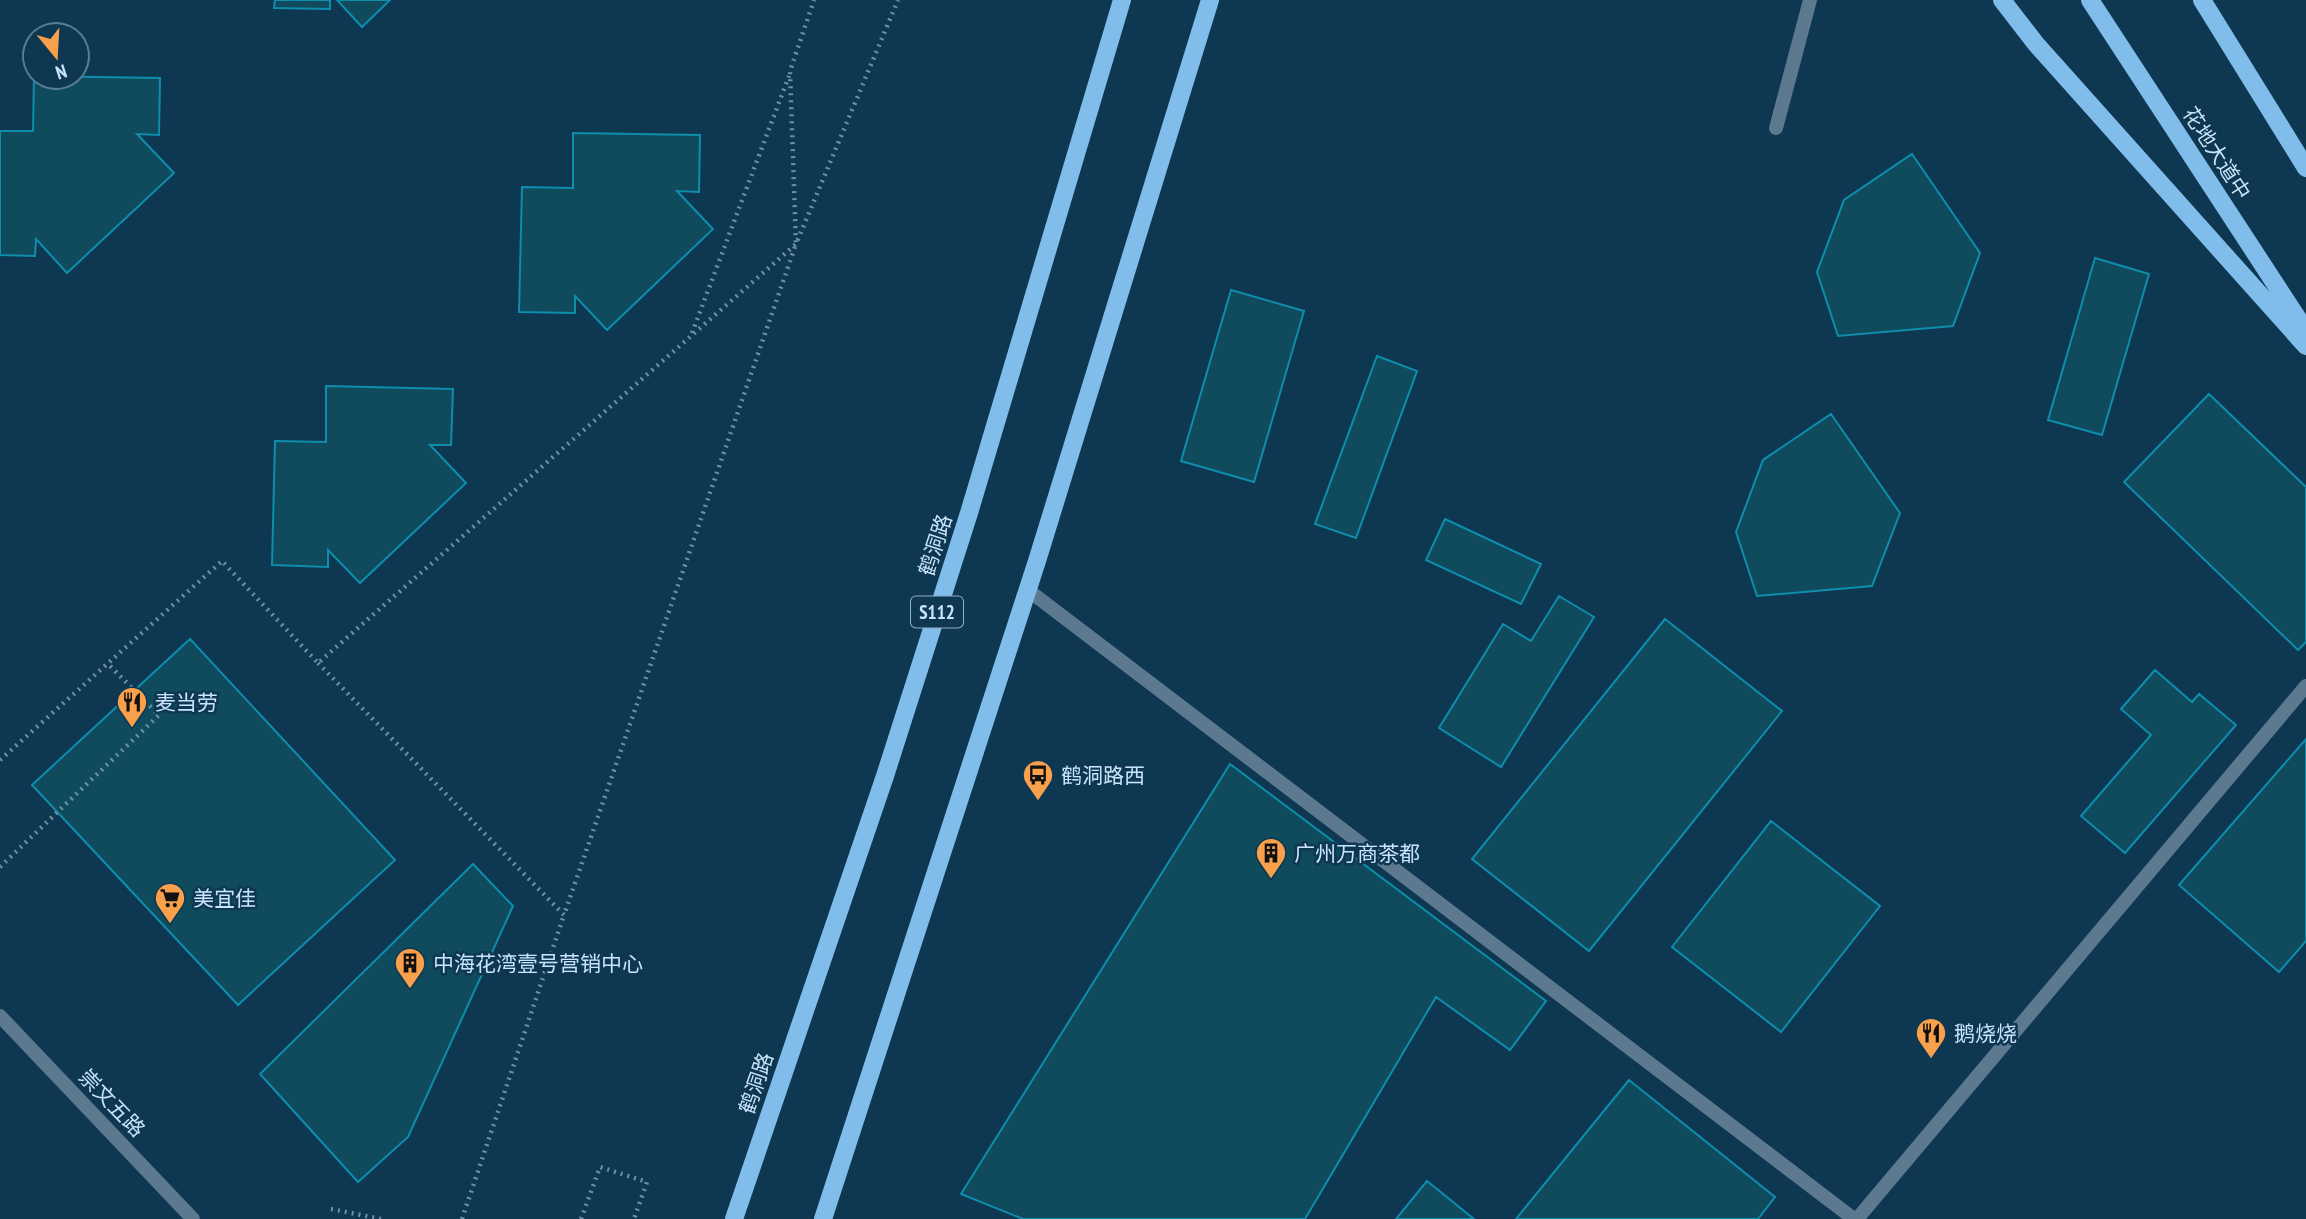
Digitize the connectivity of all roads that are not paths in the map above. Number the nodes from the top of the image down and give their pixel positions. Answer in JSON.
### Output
{"nodes":[{"id":1,"x":1122,"y":0,"type":"edge"},
{"id":2,"x":1210,"y":0,"type":"edge"},
{"id":3,"x":1810,"y":0,"type":"edge"},
{"id":4,"x":2002,"y":0,"type":"edge"},
{"id":5,"x":2090,"y":0,"type":"edge"},
{"id":6,"x":2203,"y":0,"type":"edge"},
{"id":7,"x":1776,"y":128,"type":"dead end"},
{"id":8,"x":2306,"y":168,"type":"edge"},
{"id":9,"x":2306,"y":331,"type":"edge"},
{"id":10,"x":2306,"y":346,"type":"edge"},
{"id":11,"x":1028,"y":590,"type":"junction"},
{"id":12,"x":2306,"y":685,"type":"edge"},
{"id":13,"x":0,"y":1016,"type":"edge"},
{"id":14,"x":186,"y":1217,"type":"edge"},
{"id":15,"x":734,"y":1219,"type":"edge"},
{"id":16,"x":823,"y":1219,"type":"edge"},
{"id":17,"x":1855,"y":1219,"type":"edge"}],
"edges":[{"from":1,"to":15,"type":"main road","name":"鹤洞路","number":"S112"},
{"from":2,"to":11,"type":"main road"},
{"from":3,"to":7,"type":"street"},
{"from":4,"to":10,"type":"main road"},
{"from":5,"to":9,"type":"main road","name":"花地大道中"},
{"from":6,"to":8,"type":"main road"},
{"from":11,"to":16,"type":"main road"},
{"from":11,"to":17,"type":"street"},
{"from":12,"to":17,"type":"street"},
{"from":13,"to":14,"type":"street","name":"崇文五路"}]}
